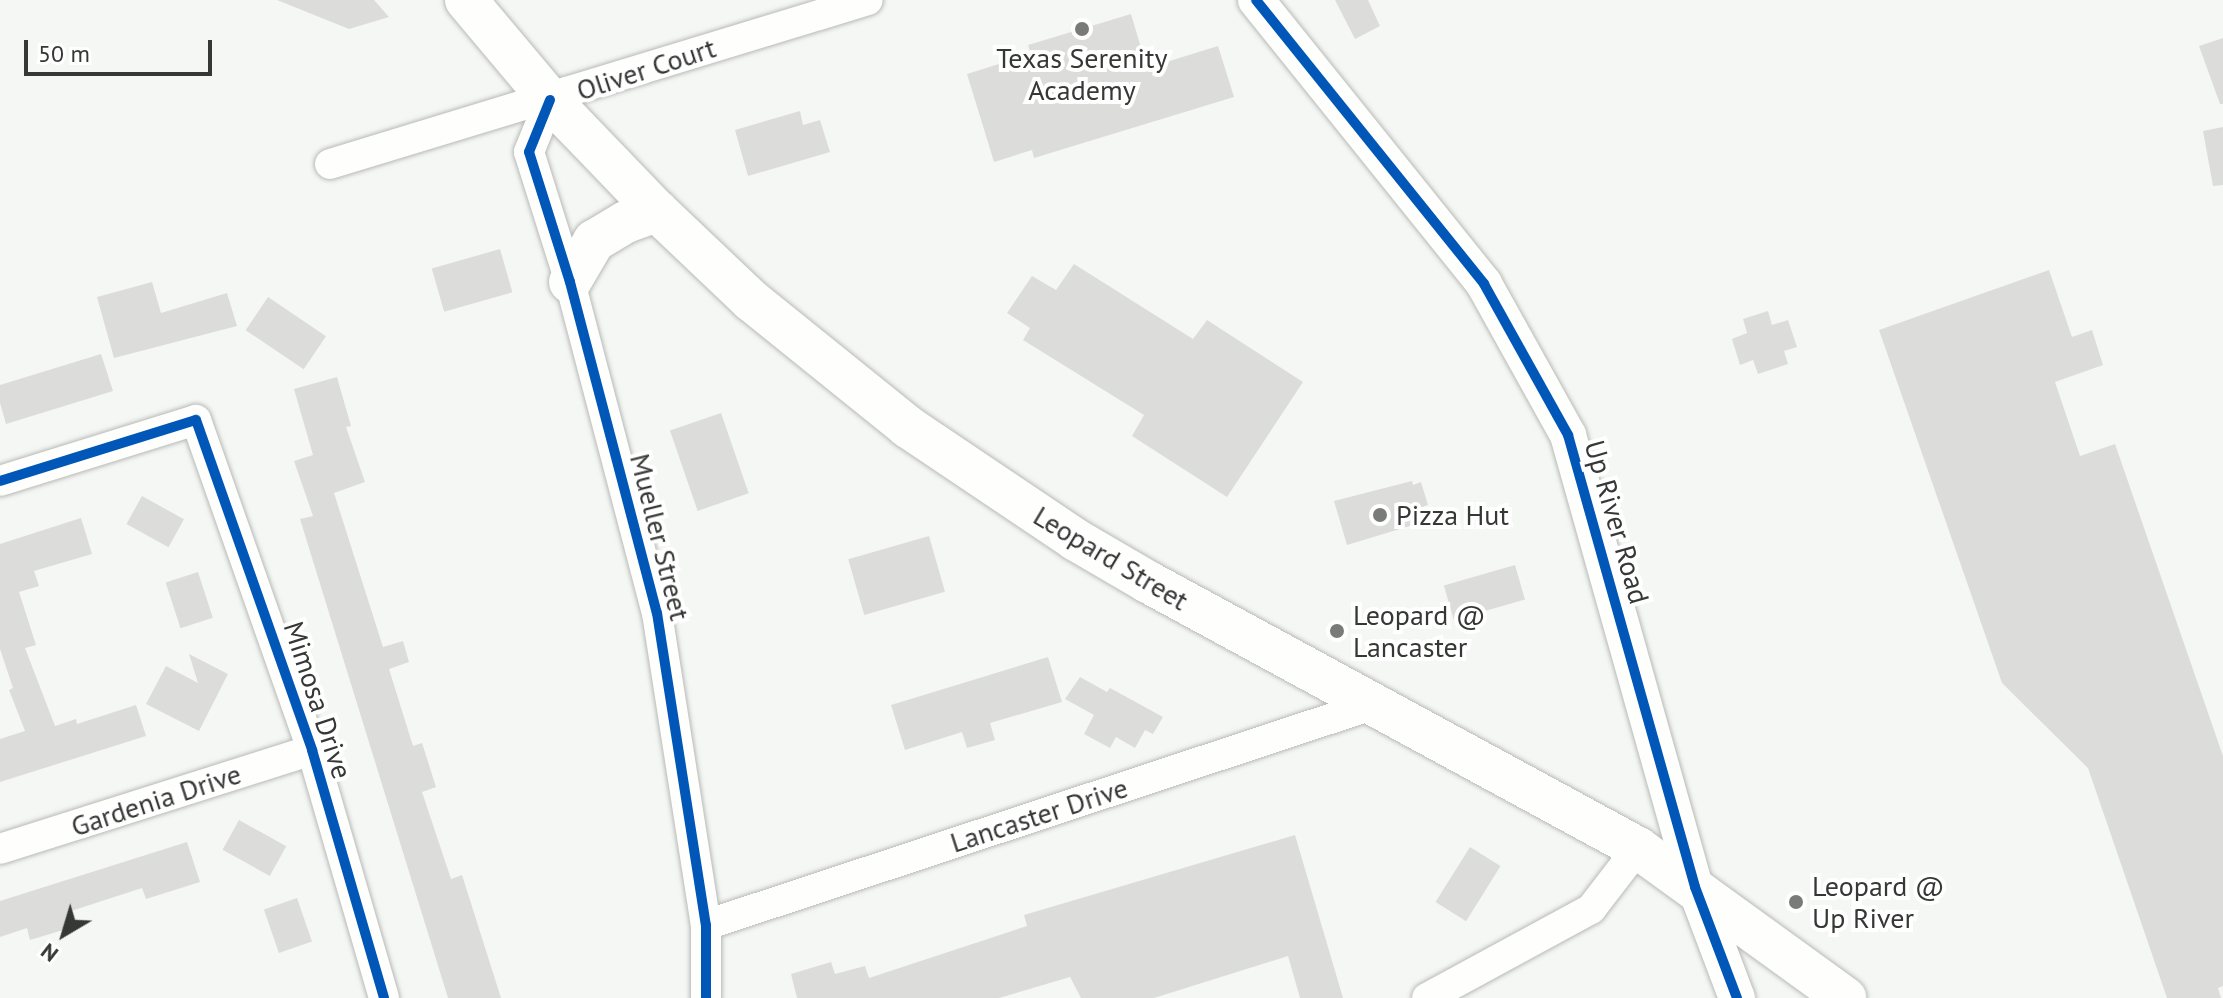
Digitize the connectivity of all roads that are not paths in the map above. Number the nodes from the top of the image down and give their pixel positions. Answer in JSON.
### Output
{"nodes":[{"id":1,"x":466,"y":0,"type":"edge"},
{"id":2,"x":868,"y":0,"type":"edge"},
{"id":3,"x":1256,"y":0,"type":"edge"},
{"id":4,"x":550,"y":100,"type":"junction"},
{"id":5,"x":330,"y":164,"type":"dead end"},
{"id":6,"x":657,"y":211,"type":"junction"},
{"id":7,"x":570,"y":282,"type":"junction"},
{"id":8,"x":0,"y":481,"type":"edge"},
{"id":9,"x":1372,"y":705,"type":"junction"},
{"id":10,"x":312,"y":750,"type":"junction"},
{"id":11,"x":1638,"y":848,"type":"junction"},
{"id":12,"x":0,"y":849,"type":"edge"},
{"id":13,"x":1695,"y":887,"type":"junction"},
{"id":14,"x":706,"y":925,"type":"junction"},
{"id":15,"x":384,"y":998,"type":"edge"},
{"id":16,"x":706,"y":998,"type":"edge"},
{"id":17,"x":1427,"y":998,"type":"edge"},
{"id":18,"x":1737,"y":998,"type":"edge"},
{"id":19,"x":1845,"y":998,"type":"edge"}],
"edges":[{"from":1,"to":4,"type":"main road","name":"Leopard Street"},
{"from":2,"to":4,"type":"street","name":"Oliver Court"},
{"from":3,"to":13,"type":"street","name":"Up River Road"},
{"from":4,"to":5,"type":"street","name":"Oliver Court"},
{"from":4,"to":6,"type":"main road","name":"Leopard Street"},
{"from":4,"to":7,"type":"street","name":"Mueller Street"},
{"from":6,"to":7,"type":"main road"},
{"from":6,"to":9,"type":"main road","name":"Leopard Street"},
{"from":7,"to":14,"type":"street","name":"Mueller Street"},
{"from":8,"to":10,"type":"street","name":"Mimosa Drive"},
{"from":9,"to":11,"type":"main road","name":"Leopard Street"},
{"from":9,"to":14,"type":"street","name":"Lancaster Drive"},
{"from":10,"to":12,"type":"street","name":"Gardenia Drive"},
{"from":10,"to":15,"type":"street","name":"Mimosa Drive"},
{"from":11,"to":13,"type":"main road","name":"Leopard Street"},
{"from":11,"to":17,"type":"street"},
{"from":13,"to":18,"type":"street","name":"Up River Road"},
{"from":13,"to":19,"type":"main road","name":"Leopard Street"},
{"from":14,"to":16,"type":"street","name":"Mueller Street"}]}
